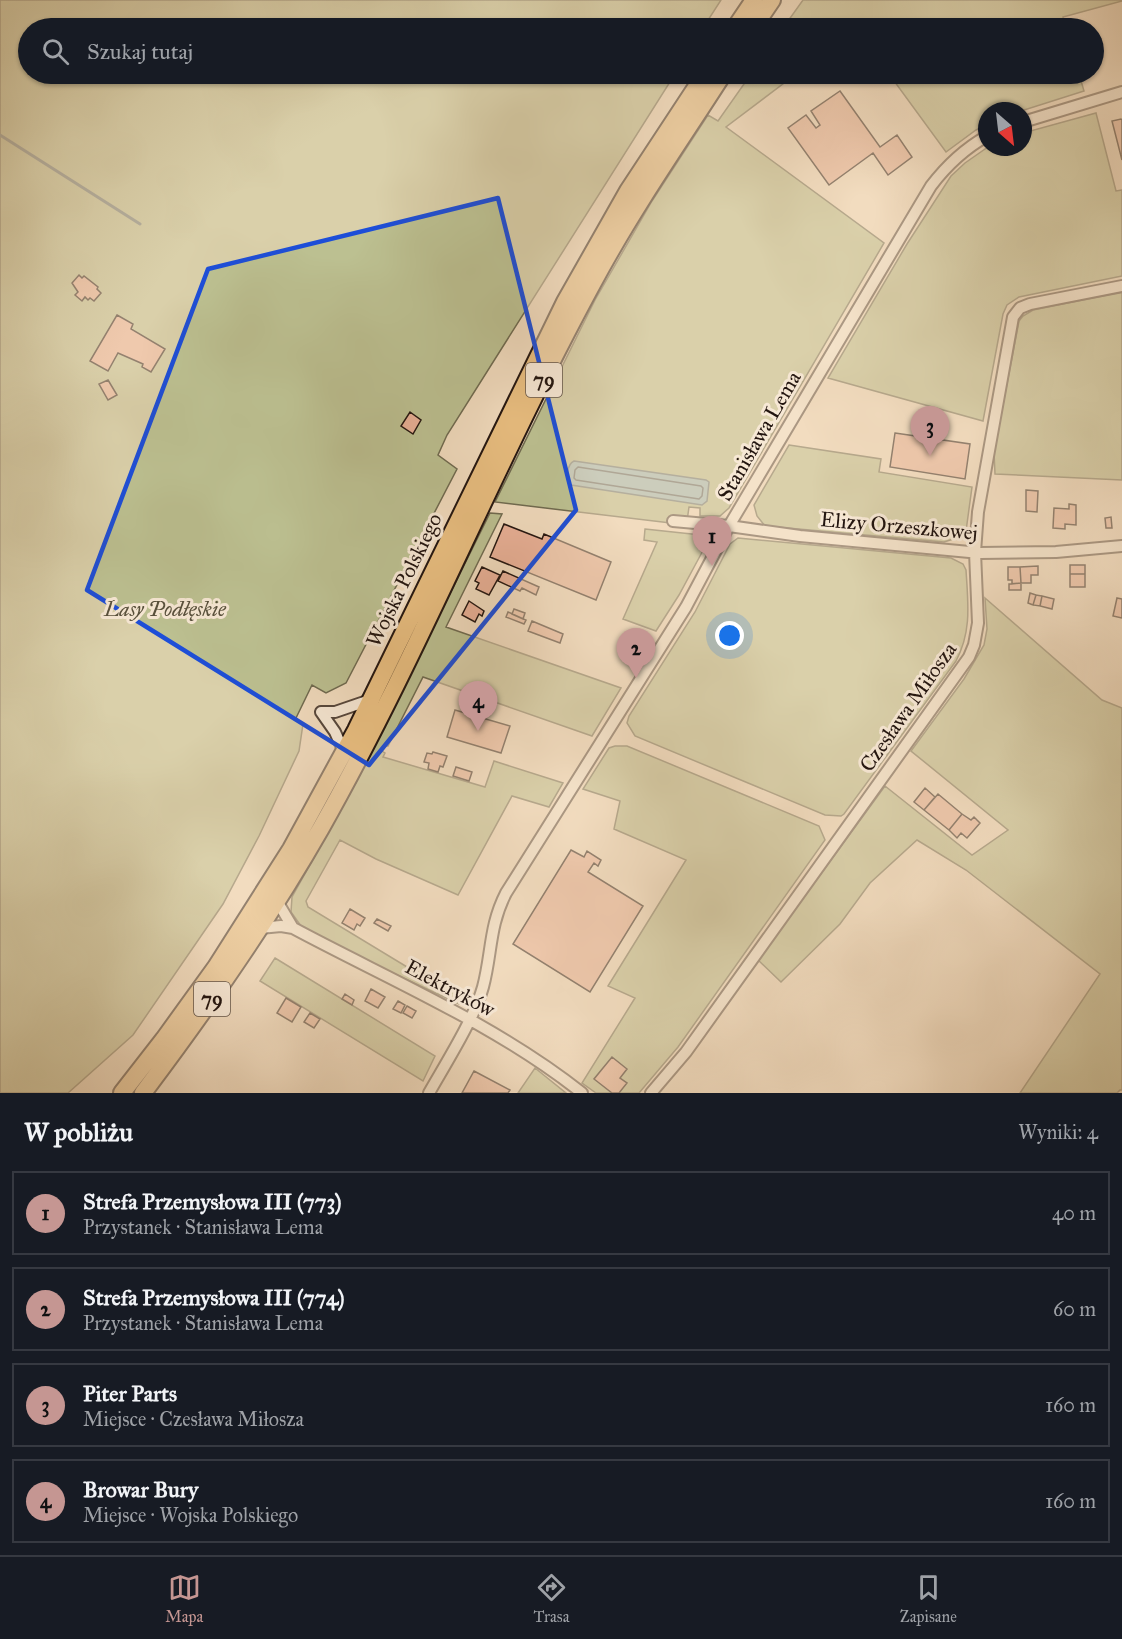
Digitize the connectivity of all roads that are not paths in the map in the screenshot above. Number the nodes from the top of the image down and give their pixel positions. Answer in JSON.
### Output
{"nodes":[{"id":1,"x":754,"y":0,"type":"edge"},
{"id":2,"x":772,"y":0,"type":"edge"},
{"id":3,"x":742,"y":18,"type":"edge"},
{"id":4,"x":760,"y":18,"type":"edge"},
{"id":5,"x":698,"y":84,"type":"edge"},
{"id":6,"x":717,"y":84,"type":"edge"},
{"id":7,"x":1122,"y":92,"type":"edge"},
{"id":8,"x":1032,"y":119,"type":"edge"},
{"id":9,"x":978,"y":142,"type":"edge"},
{"id":10,"x":1122,"y":286,"type":"edge"},
{"id":11,"x":673,"y":521,"type":"dead end"},
{"id":12,"x":729,"y":526,"type":"junction"},
{"id":13,"x":1122,"y":546,"type":"edge"},
{"id":14,"x":975,"y":552,"type":"junction"},
{"id":15,"x":370,"y":700,"type":"junction"},
{"id":16,"x":344,"y":752,"type":"junction"},
{"id":17,"x":277,"y":901,"type":"junction"},
{"id":18,"x":260,"y":928,"type":"junction"},
{"id":19,"x":293,"y":928,"type":"junction"},
{"id":20,"x":469,"y":1020,"type":"junction"},
{"id":21,"x":122,"y":1093,"type":"edge"},
{"id":22,"x":143,"y":1093,"type":"edge"},
{"id":23,"x":429,"y":1093,"type":"edge"},
{"id":24,"x":582,"y":1093,"type":"edge"},
{"id":25,"x":651,"y":1093,"type":"edge"}],
"edges":[{"from":1,"to":3,"type":"main road"},
{"from":2,"to":4,"type":"main road"},
{"from":5,"to":15,"type":"main road","name":"Wojska Polskiego","number":"79"},
{"from":6,"to":17,"type":"main road","name":"Wojska Polskiego","number":"79"},
{"from":7,"to":8,"type":"street"},
{"from":9,"to":12,"type":"street","name":"Stanisława Lema"},
{"from":10,"to":14,"type":"street","name":"Czesława Miłosza"},
{"from":11,"to":12,"type":"street","name":"Elizy Orzeszkowej"},
{"from":12,"to":14,"type":"street","name":"Elizy Orzeszkowej"},
{"from":12,"to":20,"type":"street","name":"Stanisława Lema"},
{"from":13,"to":14,"type":"street","name":"Elizy Orzeszkowej"},
{"from":14,"to":25,"type":"street","name":"Czesława Miłosza"},
{"from":15,"to":16,"type":"main road","name":"Wojska Polskiego","number":"79"},
{"from":15,"to":16,"type":"street"},
{"from":16,"to":21,"type":"main road","name":"Wojska Polskiego","number":"79"},
{"from":17,"to":18,"type":"main road","name":"Wojska Polskiego","number":"79"},
{"from":17,"to":19,"type":"street"},
{"from":18,"to":19,"type":"street","name":"Elektryków"},
{"from":18,"to":22,"type":"main road","name":"Wojska Polskiego","number":"79"},
{"from":19,"to":20,"type":"street","name":"Elektryków"},
{"from":20,"to":23,"type":"street","name":"Stanisława Lema"},
{"from":20,"to":24,"type":"street","name":"Elektryków"}]}
